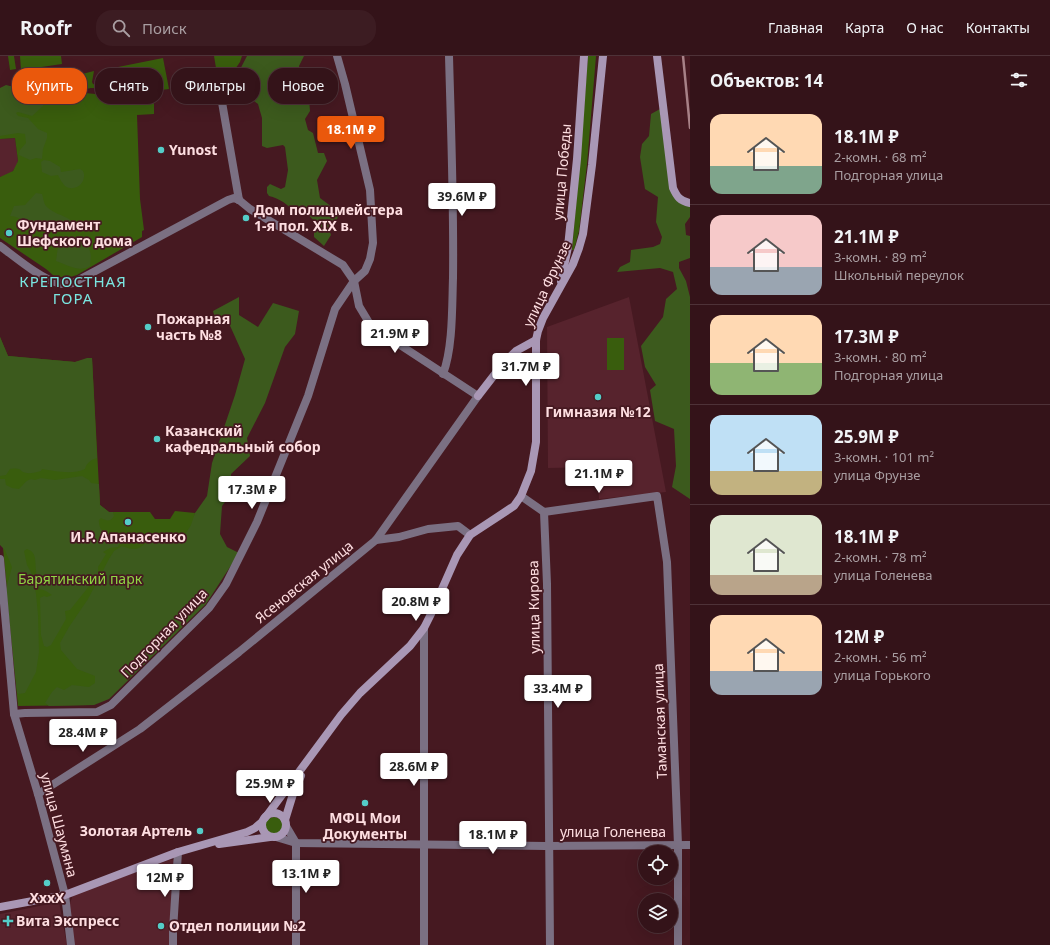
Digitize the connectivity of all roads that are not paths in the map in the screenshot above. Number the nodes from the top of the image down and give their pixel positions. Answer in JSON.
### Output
{"nodes":[{"id":1,"x":337,"y":56,"type":"edge"},
{"id":2,"x":449,"y":56,"type":"edge"},
{"id":3,"x":584,"y":56,"type":"edge"},
{"id":4,"x":603,"y":56,"type":"edge"},
{"id":5,"x":657,"y":56,"type":"edge"},
{"id":6,"x":222,"y":104,"type":"edge"},
{"id":7,"x":239,"y":200,"type":"junction"},
{"id":8,"x":690,"y":202,"type":"edge"},
{"id":9,"x":0,"y":246,"type":"edge"},
{"id":10,"x":354,"y":281,"type":"junction"},
{"id":11,"x":559,"y":289,"type":"junction"},
{"id":12,"x":536,"y":340,"type":"junction"},
{"id":13,"x":443,"y":374,"type":"junction"},
{"id":14,"x":478,"y":396,"type":"junction"},
{"id":15,"x":521,"y":496,"type":"junction"},
{"id":16,"x":544,"y":512,"type":"junction"},
{"id":17,"x":470,"y":535,"type":"junction"},
{"id":18,"x":376,"y":540,"type":"junction"},
{"id":19,"x":0,"y":559,"type":"edge"},
{"id":20,"x":424,"y":628,"type":"junction"},
{"id":21,"x":14,"y":714,"type":"junction"},
{"id":22,"x":313,"y":754,"type":"junction"},
{"id":23,"x":38,"y":794,"type":"junction"},
{"id":24,"x":263,"y":820,"type":"junction"},
{"id":25,"x":285,"y":823,"type":"junction"},
{"id":26,"x":273,"y":837,"type":"junction"},
{"id":27,"x":296,"y":844,"type":"junction"},
{"id":28,"x":425,"y":844,"type":"junction"},
{"id":29,"x":638,"y":845,"type":"edge"},
{"id":30,"x":678,"y":845,"type":"joint"},
{"id":31,"x":690,"y":845,"type":"edge"},
{"id":32,"x":549,"y":846,"type":"junction"},
{"id":33,"x":189,"y":849,"type":"junction"},
{"id":34,"x":178,"y":852,"type":"junction"},
{"id":35,"x":678,"y":885,"type":"edge"},
{"id":36,"x":65,"y":895,"type":"junction"},
{"id":37,"x":0,"y":907,"type":"edge"},
{"id":38,"x":71,"y":945,"type":"edge"},
{"id":39,"x":173,"y":945,"type":"edge"},
{"id":40,"x":296,"y":945,"type":"edge"},
{"id":41,"x":424,"y":945,"type":"edge"},
{"id":42,"x":550,"y":945,"type":"edge"},
{"id":43,"x":678,"y":945,"type":"edge"}],
"edges":[{"from":1,"to":10,"type":"street","name":"Подгорная улица"},
{"from":2,"to":13,"type":"street"},
{"from":3,"to":11,"type":"main road","name":"улица Победы"},
{"from":4,"to":11,"type":"main road","name":"улица Фрунзе"},
{"from":5,"to":8,"type":"main road"},
{"from":6,"to":7,"type":"street"},
{"from":7,"to":9,"type":"street"},
{"from":7,"to":10,"type":"street"},
{"from":10,"to":13,"type":"street"},
{"from":10,"to":21,"type":"street","name":"Подгорная улица"},
{"from":11,"to":12,"type":"main road","name":"улица Фрунзе"},
{"from":12,"to":14,"type":"main road","name":"Ясеновская улица"},
{"from":12,"to":15,"type":"main road","name":"улица Фрунзе"},
{"from":13,"to":14,"type":"street"},
{"from":14,"to":18,"type":"street","name":"Ясеновская улица"},
{"from":15,"to":16,"type":"street"},
{"from":15,"to":17,"type":"main road","name":"улица Фрунзе"},
{"from":16,"to":30,"type":"street","name":"Таманская улица"},
{"from":16,"to":32,"type":"street","name":"улица Кирова"},
{"from":17,"to":18,"type":"street"},
{"from":17,"to":20,"type":"main road","name":"улица Фрунзе"},
{"from":18,"to":23,"type":"street","name":"Ясеновская улица"},
{"from":19,"to":21,"type":"street","name":"улица Шаумяна"},
{"from":20,"to":22,"type":"main road","name":"улица Фрунзе"},
{"from":20,"to":28,"type":"street"},
{"from":21,"to":23,"type":"street","name":"улица Шаумяна"},
{"from":22,"to":24,"type":"main road","name":"улица Фрунзе"},
{"from":22,"to":25,"type":"main road","name":"улица Фрунзе"},
{"from":23,"to":36,"type":"street","name":"улица Шаумяна"},
{"from":24,"to":25,"type":"main road"},
{"from":24,"to":26,"type":"main road"},
{"from":24,"to":33,"type":"main road","name":"улица Голенева"},
{"from":25,"to":26,"type":"main road"},
{"from":25,"to":27,"type":"street"},
{"from":26,"to":27,"type":"street","name":"улица Голенева"},
{"from":26,"to":33,"type":"main road","name":"улица Голенева"},
{"from":27,"to":28,"type":"street","name":"улица Голенева"},
{"from":27,"to":40,"type":"street"},
{"from":28,"to":32,"type":"street","name":"улица Голенева"},
{"from":28,"to":41,"type":"street"},
{"from":29,"to":32,"type":"street","name":"улица Голенева"},
{"from":30,"to":31,"type":"street","name":"улица Голенева"},
{"from":32,"to":42,"type":"street","name":"улица Кирова"},
{"from":33,"to":34,"type":"main road","name":"улица Голенева"},
{"from":34,"to":36,"type":"main road","name":"улица Голенева"},
{"from":34,"to":39,"type":"street"},
{"from":35,"to":43,"type":"street","name":"Таманская улица"},
{"from":36,"to":37,"type":"main road","name":"улица Голенева"},
{"from":36,"to":38,"type":"street","name":"улица Шаумяна"}]}
